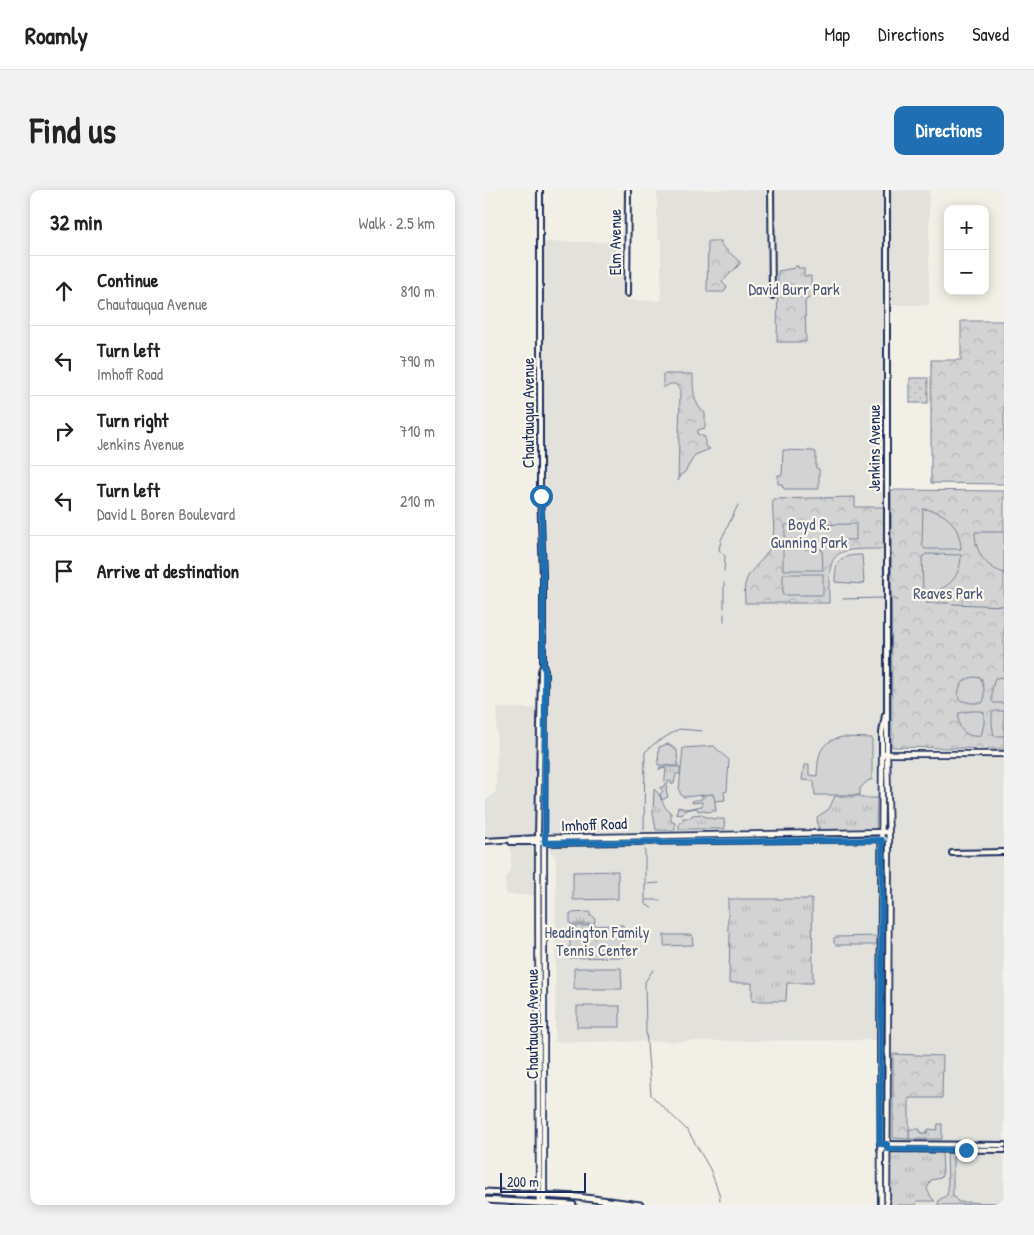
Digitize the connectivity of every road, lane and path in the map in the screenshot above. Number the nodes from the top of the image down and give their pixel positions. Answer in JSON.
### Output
{"nodes":[{"id":1,"x":541,"y":190,"type":"edge"},
{"id":2,"x":628,"y":190,"type":"edge"},
{"id":3,"x":771,"y":190,"type":"edge"},
{"id":4,"x":887,"y":190,"type":"edge"},
{"id":5,"x":627,"y":294,"type":"dead end"},
{"id":6,"x":771,"y":296,"type":"dead end"},
{"id":7,"x":543,"y":666,"type":"junction"},
{"id":8,"x":884,"y":754,"type":"junction"},
{"id":9,"x":1004,"y":754,"type":"edge"},
{"id":10,"x":888,"y":832,"type":"junction"},
{"id":11,"x":882,"y":833,"type":"junction"},
{"id":12,"x":889,"y":839,"type":"junction"},
{"id":13,"x":538,"y":840,"type":"junction"},
{"id":14,"x":882,"y":840,"type":"junction"},
{"id":15,"x":485,"y":841,"type":"edge"},
{"id":16,"x":545,"y":841,"type":"junction"},
{"id":17,"x":952,"y":852,"type":"dead end"},
{"id":18,"x":1004,"y":852,"type":"edge"},
{"id":19,"x":882,"y":888,"type":"junction"},
{"id":20,"x":888,"y":888,"type":"junction"},
{"id":21,"x":882,"y":912,"type":"junction"},
{"id":22,"x":888,"y":912,"type":"junction"},
{"id":23,"x":1004,"y":1145,"type":"edge"},
{"id":24,"x":880,"y":1147,"type":"junction"},
{"id":25,"x":887,"y":1147,"type":"junction"},
{"id":26,"x":1004,"y":1150,"type":"edge"},
{"id":27,"x":485,"y":1192,"type":"edge"},
{"id":28,"x":541,"y":1195,"type":"junction"},
{"id":29,"x":485,"y":1200,"type":"edge"},
{"id":30,"x":525,"y":1204,"type":"edge"},
{"id":31,"x":541,"y":1204,"type":"edge"},
{"id":32,"x":557,"y":1204,"type":"edge"},
{"id":33,"x":573,"y":1205,"type":"edge"},
{"id":34,"x":640,"y":1205,"type":"edge"},
{"id":35,"x":881,"y":1205,"type":"edge"},
{"id":36,"x":887,"y":1205,"type":"edge"}],
"edges":[{"from":1,"to":7,"type":"street","name":"Chautauqua Avenue"},
{"from":2,"to":5,"type":"street","name":"Elm Avenue"},
{"from":3,"to":6,"type":"street"},
{"from":4,"to":8,"type":"street","name":"Jenkins Avenue"},
{"from":7,"to":13,"type":"street","name":"Chautauqua Avenue"},
{"from":7,"to":16,"type":"street","name":"Chautauqua Avenue"},
{"from":8,"to":9,"type":"main road"},
{"from":8,"to":10,"type":"main road","name":"Jenkins Avenue"},
{"from":8,"to":11,"type":"main road","name":"Jenkins Avenue"},
{"from":10,"to":11,"type":"main road","name":"Imhoff Road"},
{"from":10,"to":12,"type":"main road","name":"Jenkins Avenue"},
{"from":11,"to":14,"type":"main road","name":"Jenkins Avenue"},
{"from":11,"to":16,"type":"main road","name":"Imhoff Road"},
{"from":12,"to":14,"type":"main road","name":"Imhoff Road"},
{"from":12,"to":20,"type":"main road","name":"Jenkins Avenue"},
{"from":13,"to":15,"type":"street","name":"Imhoff Road"},
{"from":13,"to":16,"type":"main road","name":"Imhoff Road"},
{"from":13,"to":28,"type":"main road","name":"Chautauqua Avenue"},
{"from":14,"to":16,"type":"main road","name":"Imhoff Road"},
{"from":14,"to":19,"type":"main road","name":"Jenkins Avenue"},
{"from":16,"to":28,"type":"main road","name":"Chautauqua Avenue"},
{"from":17,"to":18,"type":"street"},
{"from":19,"to":20,"type":"main road"},
{"from":19,"to":21,"type":"main road","name":"Jenkins Avenue"},
{"from":20,"to":22,"type":"main road","name":"Jenkins Avenue"},
{"from":21,"to":22,"type":"main road"},
{"from":21,"to":24,"type":"main road","name":"Jenkins Avenue"},
{"from":22,"to":25,"type":"main road","name":"Jenkins Avenue"},
{"from":23,"to":25,"type":"street"},
{"from":24,"to":25,"type":"street"},
{"from":24,"to":35,"type":"main road","name":"Jenkins Avenue"},
{"from":25,"to":26,"type":"street"},
{"from":25,"to":36,"type":"main road","name":"Jenkins Avenue"},
{"from":27,"to":28,"type":"highway"},
{"from":28,"to":31,"type":"main road","name":"Chautauqua Avenue"},
{"from":28,"to":34,"type":"highway"},
{"from":29,"to":30,"type":"highway"},
{"from":30,"to":31,"type":"highway"},
{"from":31,"to":32,"type":"highway"},
{"from":32,"to":33,"type":"highway"}]}
